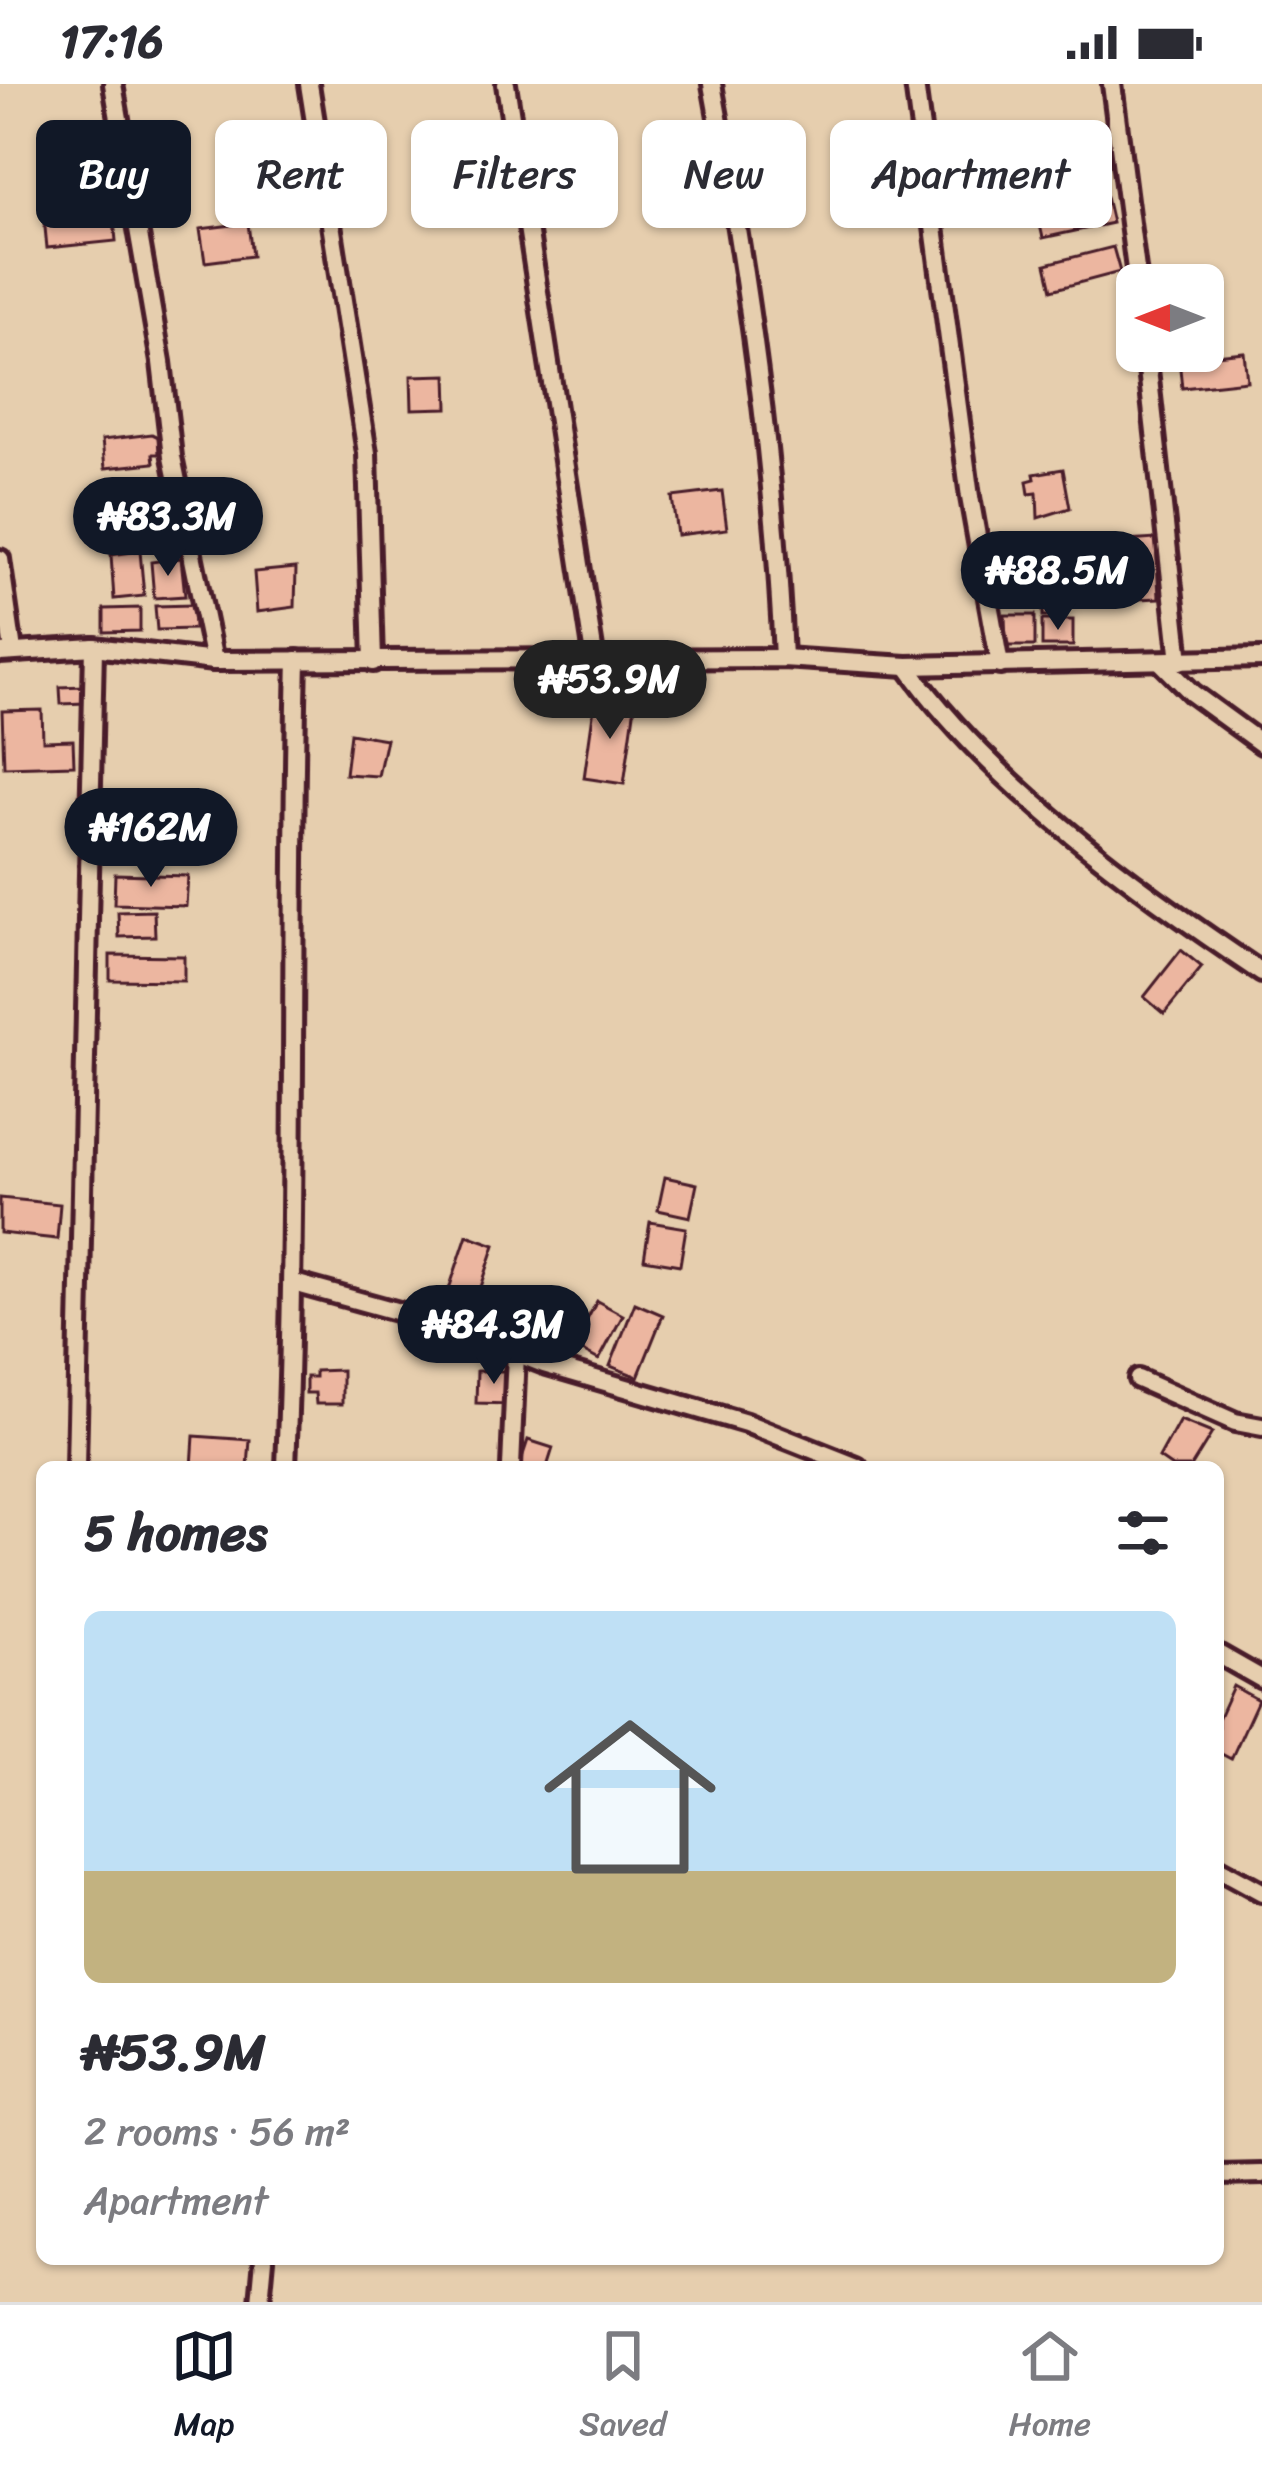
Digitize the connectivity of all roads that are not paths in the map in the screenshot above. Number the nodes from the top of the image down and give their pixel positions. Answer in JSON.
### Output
{"nodes":[{"id":1,"x":113,"y":84,"type":"edge"},
{"id":2,"x":309,"y":84,"type":"edge"},
{"id":3,"x":506,"y":84,"type":"edge"},
{"id":4,"x":712,"y":84,"type":"edge"},
{"id":5,"x":916,"y":84,"type":"edge"},
{"id":6,"x":1112,"y":84,"type":"edge"},
{"id":7,"x":1135,"y":264,"type":"edge"},
{"id":8,"x":1148,"y":372,"type":"edge"},
{"id":9,"x":0,"y":559,"type":"edge"},
{"id":10,"x":94,"y":647,"type":"junction"},
{"id":11,"x":7,"y":652,"type":"edge"},
{"id":12,"x":783,"y":658,"type":"junction"},
{"id":13,"x":1262,"y":658,"type":"edge"},
{"id":14,"x":297,"y":660,"type":"junction"},
{"id":15,"x":214,"y":661,"type":"junction"},
{"id":16,"x":1171,"y":661,"type":"junction"},
{"id":17,"x":373,"y":662,"type":"junction"},
{"id":18,"x":595,"y":662,"type":"junction"},
{"id":19,"x":1000,"y":664,"type":"junction"},
{"id":20,"x":908,"y":666,"type":"junction"},
{"id":21,"x":1262,"y":744,"type":"edge"},
{"id":22,"x":1262,"y":973,"type":"edge"},
{"id":23,"x":294,"y":1283,"type":"junction"},
{"id":24,"x":516,"y":1353,"type":"junction"},
{"id":25,"x":1138,"y":1379,"type":"dead end"},
{"id":26,"x":1262,"y":1427,"type":"edge"},
{"id":27,"x":76,"y":1461,"type":"edge"},
{"id":28,"x":286,"y":1461,"type":"edge"},
{"id":29,"x":511,"y":1461,"type":"edge"},
{"id":30,"x":842,"y":1461,"type":"edge"},
{"id":31,"x":1224,"y":1657,"type":"edge"},
{"id":32,"x":1262,"y":1679,"type":"edge"},
{"id":33,"x":1224,"y":1871,"type":"edge"},
{"id":34,"x":1262,"y":1892,"type":"edge"},
{"id":35,"x":1224,"y":2174,"type":"edge"},
{"id":36,"x":1262,"y":2174,"type":"edge"},
{"id":37,"x":263,"y":2265,"type":"edge"},
{"id":38,"x":260,"y":2302,"type":"edge"}],
"edges":[{"from":1,"to":15,"type":"street"},
{"from":2,"to":17,"type":"street"},
{"from":3,"to":18,"type":"street"},
{"from":4,"to":12,"type":"street"},
{"from":5,"to":19,"type":"street"},
{"from":6,"to":7,"type":"street"},
{"from":8,"to":16,"type":"street"},
{"from":9,"to":11,"type":"street"},
{"from":10,"to":11,"type":"street"},
{"from":10,"to":15,"type":"street"},
{"from":10,"to":27,"type":"street"},
{"from":12,"to":18,"type":"street"},
{"from":12,"to":20,"type":"street"},
{"from":13,"to":16,"type":"street"},
{"from":14,"to":15,"type":"street"},
{"from":14,"to":17,"type":"street"},
{"from":14,"to":23,"type":"street"},
{"from":16,"to":19,"type":"street"},
{"from":16,"to":21,"type":"street"},
{"from":17,"to":18,"type":"street"},
{"from":19,"to":20,"type":"street"},
{"from":20,"to":22,"type":"street"},
{"from":23,"to":24,"type":"street"},
{"from":23,"to":28,"type":"street"},
{"from":24,"to":29,"type":"street"},
{"from":24,"to":30,"type":"street"},
{"from":25,"to":26,"type":"street"},
{"from":31,"to":32,"type":"street"},
{"from":33,"to":34,"type":"street"},
{"from":35,"to":36,"type":"street"},
{"from":37,"to":38,"type":"street"}]}
